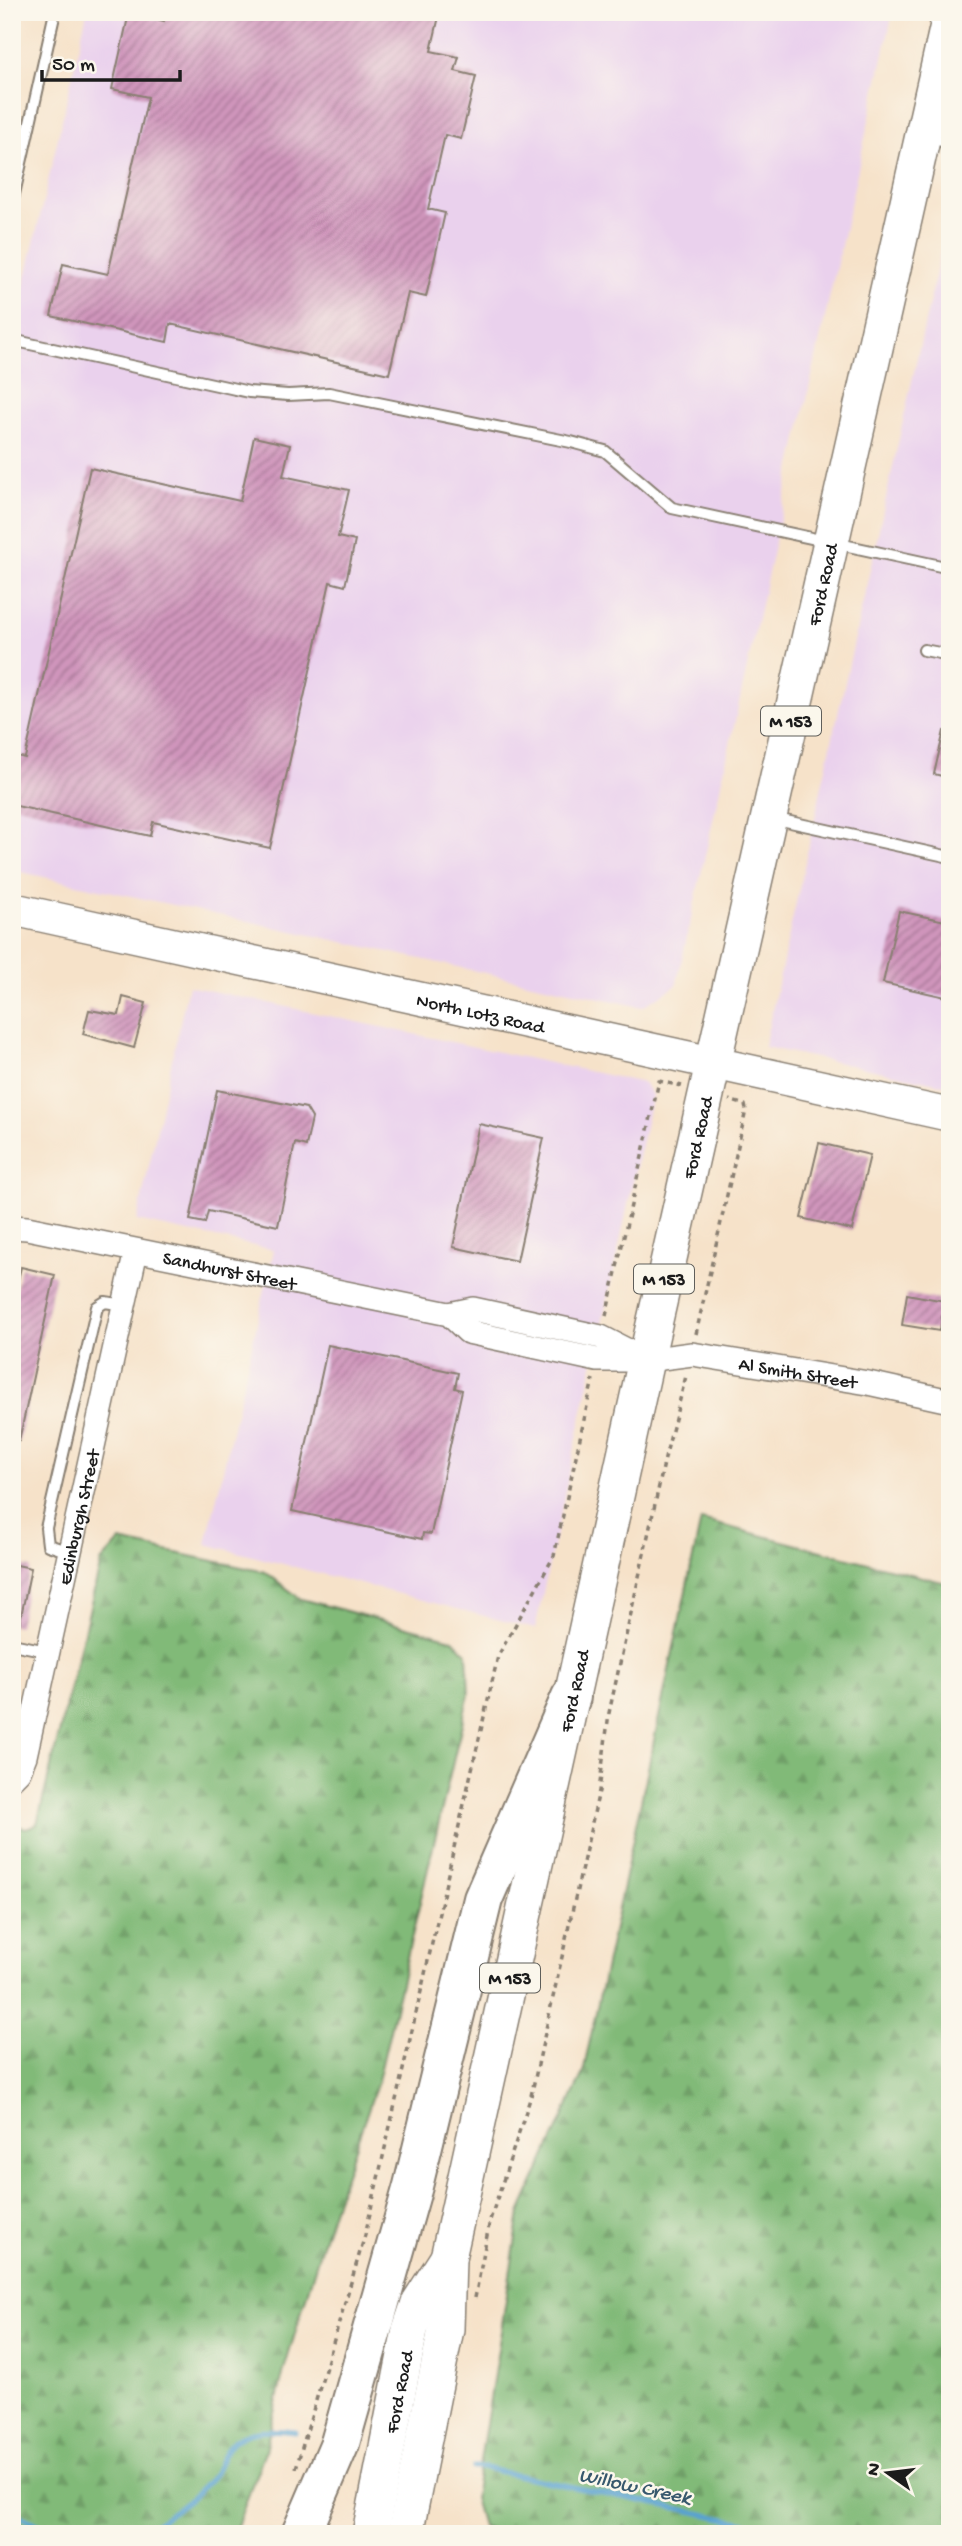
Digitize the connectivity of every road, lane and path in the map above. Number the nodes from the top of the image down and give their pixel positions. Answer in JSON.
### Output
{"nodes":[{"id":1,"x":55,"y":12,"type":"edge"},
{"id":2,"x":950,"y":16,"type":"edge"},
{"id":3,"x":936,"y":140,"type":"edge"},
{"id":4,"x":12,"y":203,"type":"edge"},
{"id":5,"x":12,"y":340,"type":"edge"},
{"id":6,"x":831,"y":542,"type":"junction"},
{"id":7,"x":950,"y":568,"type":"edge"},
{"id":8,"x":925,"y":650,"type":"dead end"},
{"id":9,"x":950,"y":655,"type":"edge"},
{"id":10,"x":769,"y":818,"type":"junction"},
{"id":11,"x":950,"y":857,"type":"edge"},
{"id":12,"x":12,"y":909,"type":"edge"},
{"id":13,"x":713,"y":1062,"type":"junction"},
{"id":14,"x":950,"y":1115,"type":"edge"},
{"id":15,"x":12,"y":1227,"type":"edge"},
{"id":16,"x":136,"y":1251,"type":"junction"},
{"id":17,"x":646,"y":1360,"type":"junction"},
{"id":18,"x":950,"y":1401,"type":"edge"},
{"id":19,"x":12,"y":1644,"type":"edge"},
{"id":20,"x":47,"y":1651,"type":"junction"},
{"id":21,"x":571,"y":1697,"type":"junction"},
{"id":22,"x":12,"y":1778,"type":"edge"},
{"id":23,"x":448,"y":2258,"type":"junction"},
{"id":24,"x":301,"y":2534,"type":"edge"},
{"id":25,"x":370,"y":2534,"type":"edge"},
{"id":26,"x":405,"y":2534,"type":"edge"}],
"edges":[{"from":1,"to":4,"type":"lane"},
{"from":2,"to":3,"type":"main road","name":"Ford Road","number":"M 153"},
{"from":3,"to":6,"type":"main road","name":"Ford Road","number":"M 153"},
{"from":5,"to":6,"type":"lane"},
{"from":6,"to":7,"type":"lane"},
{"from":6,"to":10,"type":"main road","name":"Ford Road","number":"M 153"},
{"from":8,"to":9,"type":"lane"},
{"from":10,"to":11,"type":"lane"},
{"from":10,"to":13,"type":"main road","name":"Ford Road","number":"M 153"},
{"from":12,"to":13,"type":"street","name":"North Lotz Road"},
{"from":13,"to":14,"type":"street","name":"North Lotz Road"},
{"from":13,"to":17,"type":"main road","name":"Ford Road","number":"M 153"},
{"from":15,"to":16,"type":"street","name":"Sandhurst Street"},
{"from":16,"to":17,"type":"street","name":"Sandhurst Street"},
{"from":16,"to":20,"type":"street","name":"Edinburgh Street"},
{"from":17,"to":18,"type":"street","name":"Al Smith Street"},
{"from":17,"to":21,"type":"main road","name":"Ford Road","number":"M 153"},
{"from":19,"to":20,"type":"lane"},
{"from":20,"to":22,"type":"street","name":"Edinburgh Street"},
{"from":21,"to":23,"type":"main road","name":"Ford Road","number":"M 153"},
{"from":21,"to":24,"type":"highway"},
{"from":23,"to":25,"type":"main road","name":"Ford Road","number":"M 153"},
{"from":23,"to":26,"type":"main road","name":"Ford Road","number":"M 153"}]}
